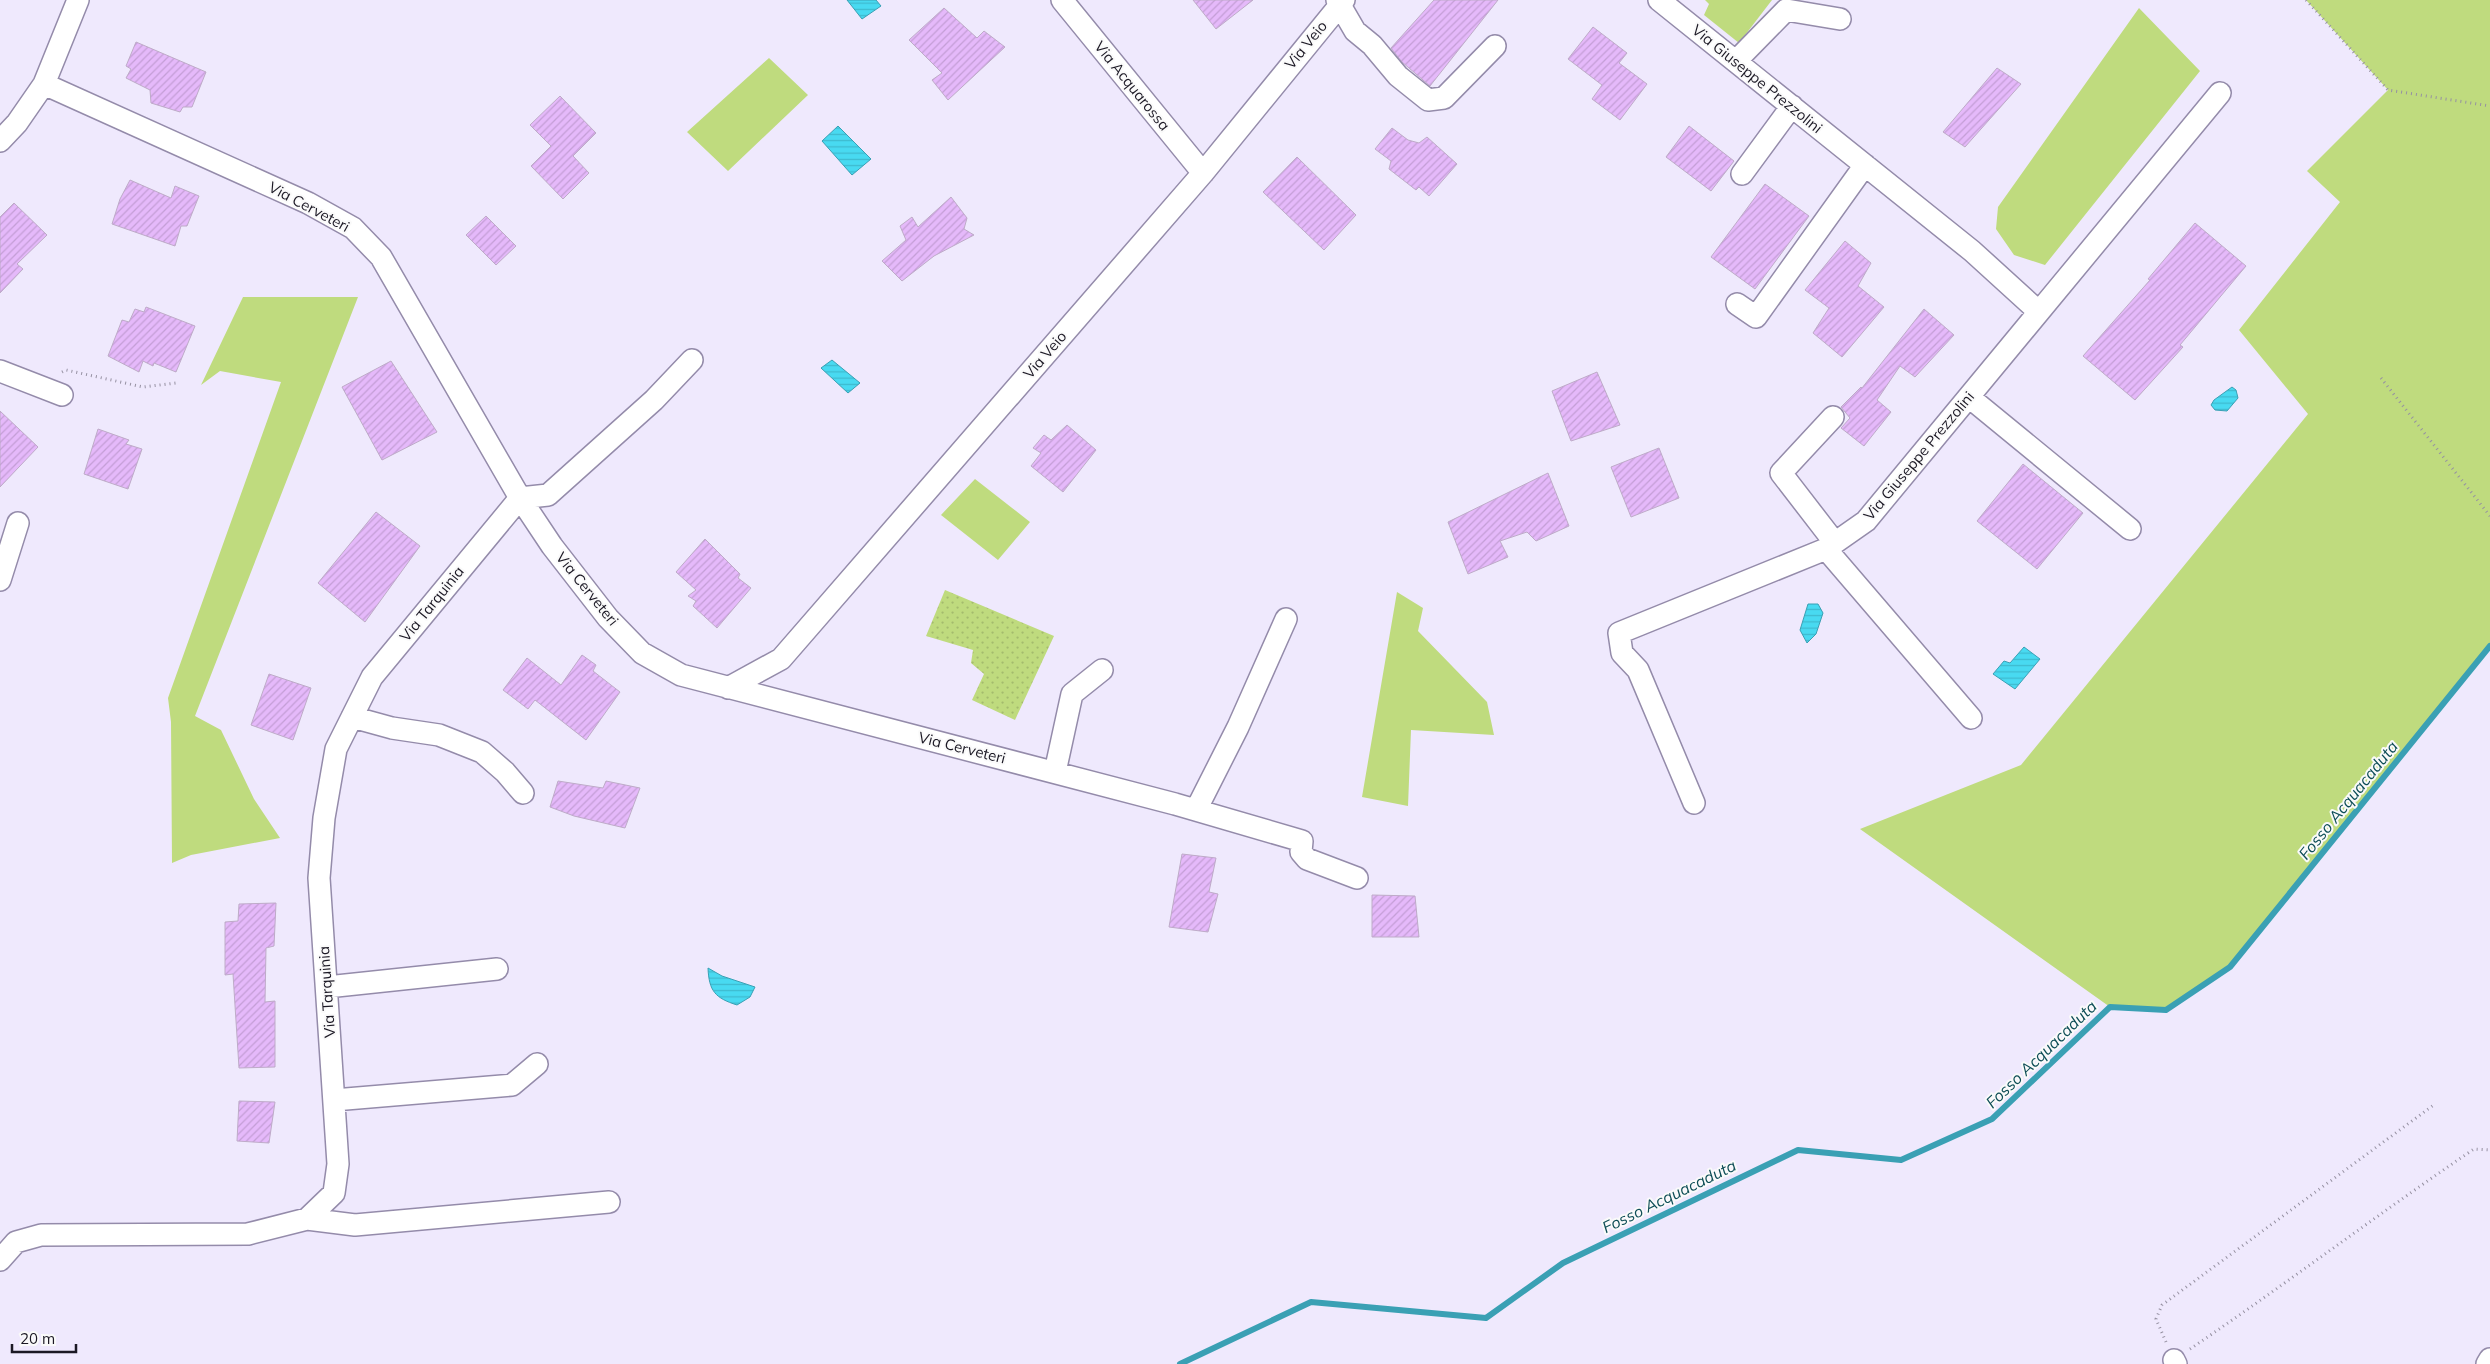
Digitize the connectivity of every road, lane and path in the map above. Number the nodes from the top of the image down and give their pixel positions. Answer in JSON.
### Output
{"nodes":[{"id":1,"x":78,"y":0,"type":"edge"},
{"id":2,"x":1062,"y":0,"type":"edge"},
{"id":3,"x":1659,"y":0,"type":"edge"},
{"id":4,"x":2306,"y":0,"type":"edge"},
{"id":5,"x":1340,"y":2,"type":"edge"},
{"id":6,"x":1840,"y":19,"type":"dead end"},
{"id":7,"x":1495,"y":46,"type":"dead end"},
{"id":8,"x":1736,"y":61,"type":"junction"},
{"id":9,"x":44,"y":84,"type":"junction"},
{"id":10,"x":2220,"y":93,"type":"dead end"},
{"id":11,"x":1792,"y":106,"type":"junction"},
{"id":12,"x":2490,"y":106,"type":"edge"},
{"id":13,"x":0,"y":141,"type":"edge"},
{"id":14,"x":1865,"y":165,"type":"junction"},
{"id":15,"x":1203,"y":173,"type":"junction"},
{"id":16,"x":1742,"y":174,"type":"dead end"},
{"id":17,"x":1737,"y":304,"type":"dead end"},
{"id":18,"x":2040,"y":312,"type":"junction"},
{"id":19,"x":692,"y":360,"type":"dead end"},
{"id":20,"x":0,"y":372,"type":"edge"},
{"id":21,"x":2381,"y":378,"type":"dead end"},
{"id":22,"x":176,"y":383,"type":"dead end"},
{"id":23,"x":34,"y":385,"type":"junction"},
{"id":24,"x":62,"y":395,"type":"dead end"},
{"id":25,"x":1969,"y":397,"type":"junction"},
{"id":26,"x":1833,"y":417,"type":"dead end"},
{"id":27,"x":520,"y":498,"type":"junction"},
{"id":28,"x":2490,"y":516,"type":"edge"},
{"id":29,"x":18,"y":523,"type":"dead end"},
{"id":30,"x":2130,"y":529,"type":"dead end"},
{"id":31,"x":1831,"y":546,"type":"junction"},
{"id":32,"x":0,"y":580,"type":"edge"},
{"id":33,"x":1286,"y":619,"type":"dead end"},
{"id":34,"x":1102,"y":670,"type":"dead end"},
{"id":35,"x":728,"y":688,"type":"junction"},
{"id":36,"x":352,"y":717,"type":"junction"},
{"id":37,"x":1971,"y":718,"type":"dead end"},
{"id":38,"x":1055,"y":772,"type":"junction"},
{"id":39,"x":523,"y":792,"type":"dead end"},
{"id":40,"x":1694,"y":802,"type":"dead end"},
{"id":41,"x":1196,"y":810,"type":"junction"},
{"id":42,"x":1357,"y":878,"type":"dead end"},
{"id":43,"x":497,"y":970,"type":"dead end"},
{"id":44,"x":326,"y":987,"type":"junction"},
{"id":45,"x":537,"y":1064,"type":"dead end"},
{"id":46,"x":334,"y":1100,"type":"junction"},
{"id":47,"x":2435,"y":1104,"type":"dead end"},
{"id":48,"x":2490,"y":1150,"type":"edge"},
{"id":49,"x":609,"y":1202,"type":"dead end"},
{"id":50,"x":307,"y":1219,"type":"junction"},
{"id":51,"x":0,"y":1260,"type":"edge"},
{"id":52,"x":2490,"y":1359,"type":"edge"},
{"id":53,"x":2175,"y":1362,"type":"edge"},
{"id":54,"x":2487,"y":1364,"type":"edge"}],
"edges":[{"from":1,"to":9,"type":"street"},
{"from":2,"to":15,"type":"street","name":"Via Acquarossa"},
{"from":3,"to":8,"type":"street","name":"Via Giuseppe Prezzolini"},
{"from":4,"to":12,"type":"path"},
{"from":5,"to":7,"type":"street"},
{"from":5,"to":15,"type":"street","name":"Via Veio"},
{"from":6,"to":8,"type":"street"},
{"from":8,"to":11,"type":"street","name":"Via Giuseppe Prezzolini"},
{"from":9,"to":13,"type":"street"},
{"from":9,"to":27,"type":"street","name":"Via Cerveteri"},
{"from":10,"to":18,"type":"street","name":"Via Giuseppe Prezzolini"},
{"from":11,"to":14,"type":"street","name":"Via Giuseppe Prezzolini"},
{"from":11,"to":16,"type":"street"},
{"from":14,"to":17,"type":"street"},
{"from":14,"to":18,"type":"street","name":"Via Giuseppe Prezzolini"},
{"from":15,"to":35,"type":"street","name":"Via Veio"},
{"from":18,"to":25,"type":"street","name":"Via Giuseppe Prezzolini"},
{"from":19,"to":27,"type":"street"},
{"from":20,"to":23,"type":"street"},
{"from":21,"to":28,"type":"path"},
{"from":22,"to":23,"type":"path"},
{"from":23,"to":24,"type":"street"},
{"from":25,"to":30,"type":"street"},
{"from":25,"to":31,"type":"street","name":"Via Giuseppe Prezzolini"},
{"from":26,"to":31,"type":"street"},
{"from":27,"to":35,"type":"street","name":"Via Cerveteri"},
{"from":27,"to":36,"type":"street","name":"Via Tarquinia"},
{"from":29,"to":32,"type":"street"},
{"from":31,"to":37,"type":"street"},
{"from":31,"to":40,"type":"street","name":"Via Giuseppe Prezzolini"},
{"from":33,"to":41,"type":"street"},
{"from":34,"to":38,"type":"street"},
{"from":35,"to":38,"type":"street","name":"Via Cerveteri"},
{"from":36,"to":39,"type":"street"},
{"from":36,"to":44,"type":"street","name":"Via Tarquinia"},
{"from":38,"to":41,"type":"street","name":"Via Cerveteri"},
{"from":41,"to":42,"type":"street","name":"Via Cerveteri"},
{"from":43,"to":44,"type":"street"},
{"from":44,"to":46,"type":"street","name":"Via Tarquinia"},
{"from":45,"to":46,"type":"street"},
{"from":46,"to":50,"type":"street","name":"Via Tarquinia"},
{"from":47,"to":53,"type":"path"},
{"from":48,"to":53,"type":"path"},
{"from":49,"to":50,"type":"street"},
{"from":50,"to":51,"type":"street","name":"Via Tarquinia"},
{"from":52,"to":54,"type":"street"}]}
